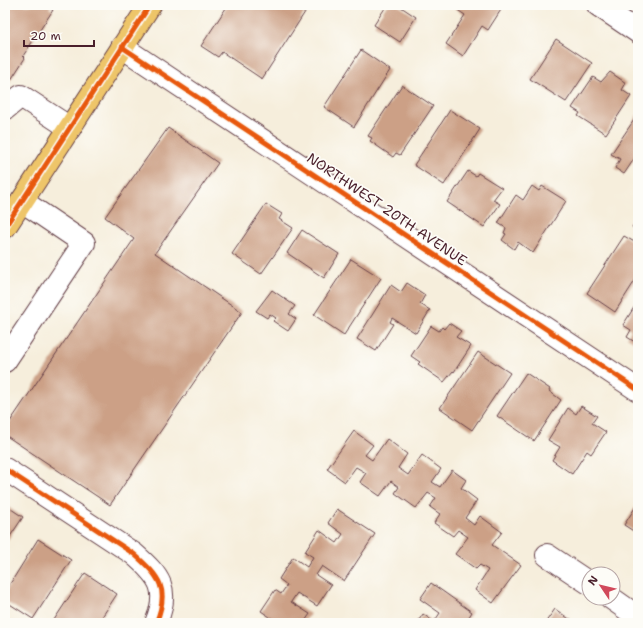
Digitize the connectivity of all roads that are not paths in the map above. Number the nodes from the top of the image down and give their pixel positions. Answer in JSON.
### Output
{"nodes":[{"id":1,"x":150,"y":5,"type":"edge"},
{"id":2,"x":598,"y":5,"type":"edge"},
{"id":3,"x":638,"y":32,"type":"edge"},
{"id":4,"x":122,"y":47,"type":"junction"},
{"id":5,"x":5,"y":109,"type":"edge"},
{"id":6,"x":70,"y":128,"type":"junction"},
{"id":7,"x":22,"y":201,"type":"junction"},
{"id":8,"x":5,"y":227,"type":"edge"},
{"id":9,"x":5,"y":361,"type":"edge"},
{"id":10,"x":638,"y":390,"type":"edge"},
{"id":11,"x":5,"y":469,"type":"edge"},
{"id":12,"x":546,"y":555,"type":"dead end"},
{"id":13,"x":581,"y":578,"type":"edge"},
{"id":14,"x":621,"y":605,"type":"edge"},
{"id":15,"x":638,"y":617,"type":"edge"},
{"id":16,"x":156,"y":623,"type":"edge"}],
"edges":[{"from":1,"to":4,"type":"main road"},
{"from":2,"to":3,"type":"street"},
{"from":4,"to":6,"type":"main road"},
{"from":4,"to":10,"type":"street","name":"NORTHWEST 20TH AVENUE"},
{"from":5,"to":6,"type":"street"},
{"from":6,"to":7,"type":"main road"},
{"from":7,"to":8,"type":"main road"},
{"from":7,"to":9,"type":"street"},
{"from":11,"to":16,"type":"street"},
{"from":12,"to":13,"type":"street"},
{"from":14,"to":15,"type":"street"}]}
